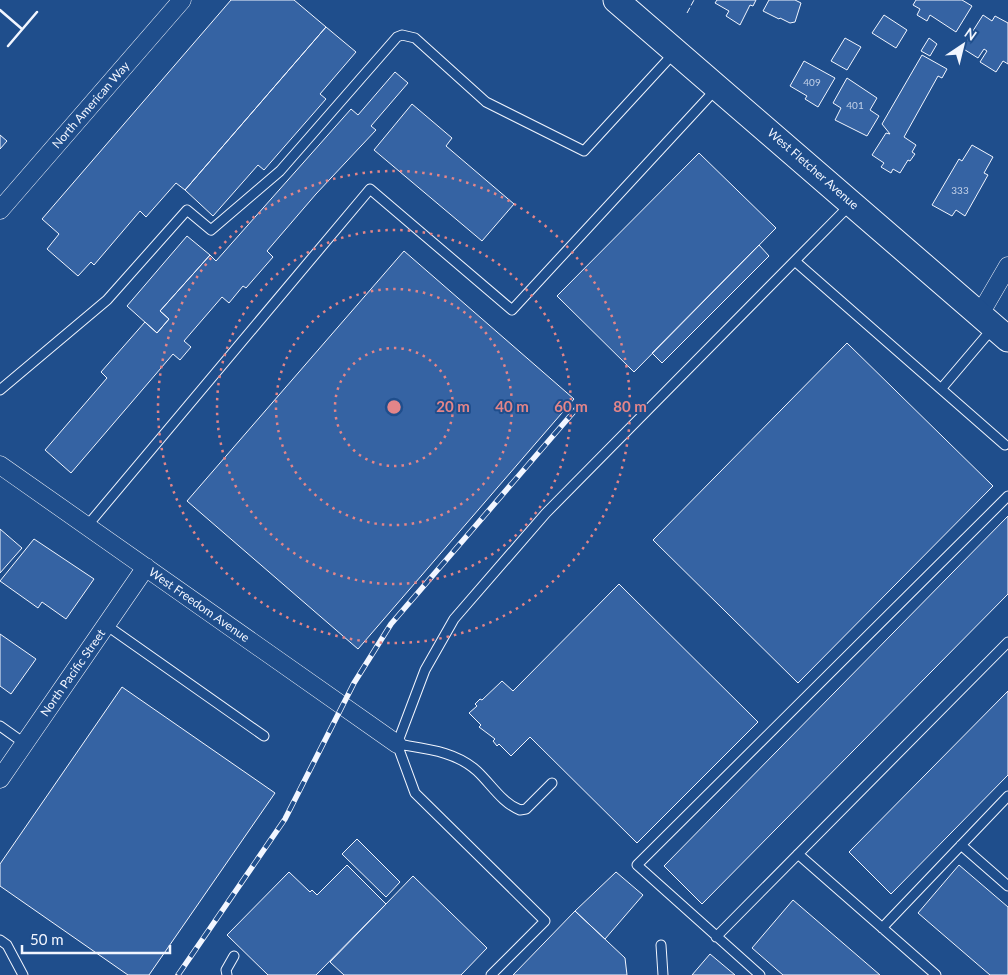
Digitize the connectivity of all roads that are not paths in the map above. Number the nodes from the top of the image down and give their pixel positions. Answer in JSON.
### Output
{"nodes":[{"id":1,"x":182,"y":0,"type":"edge"},
{"id":2,"x":616,"y":0,"type":"edge"},
{"id":3,"x":676,"y":51,"type":"junction"},
{"id":4,"x":718,"y":86,"type":"junction"},
{"id":5,"x":852,"y":203,"type":"junction"},
{"id":6,"x":0,"y":210,"type":"edge"},
{"id":7,"x":796,"y":262,"type":"junction"},
{"id":8,"x":1008,"y":266,"type":"edge"},
{"id":9,"x":994,"y":327,"type":"edge"},
{"id":10,"x":941,"y":389,"type":"junction"},
{"id":11,"x":0,"y":390,"type":"edge"},
{"id":12,"x":1005,"y":445,"type":"dead end"},
{"id":13,"x":1,"y":467,"type":"edge"},
{"id":14,"x":1008,"y":496,"type":"edge"},
{"id":15,"x":87,"y":526,"type":"junction"},
{"id":16,"x":146,"y":568,"type":"junction"},
{"id":17,"x":106,"y":625,"type":"junction"},
{"id":18,"x":1008,"y":642,"type":"edge"},
{"id":19,"x":0,"y":726,"type":"edge"},
{"id":20,"x":264,"y":736,"type":"dead end"},
{"id":21,"x":24,"y":743,"type":"junction"},
{"id":22,"x":397,"y":744,"type":"junction"},
{"id":23,"x":0,"y":779,"type":"edge"},
{"id":24,"x":552,"y":783,"type":"dead end"},
{"id":25,"x":1008,"y":796,"type":"edge"},
{"id":26,"x":961,"y":845,"type":"junction"},
{"id":27,"x":798,"y":854,"type":"junction"},
{"id":28,"x":1008,"y":886,"type":"edge"},
{"id":29,"x":882,"y":928,"type":"junction"},
{"id":30,"x":716,"y":936,"type":"junction"},
{"id":31,"x":0,"y":940,"type":"edge"},
{"id":32,"x":661,"y":945,"type":"dead end"},
{"id":33,"x":234,"y":956,"type":"dead end"},
{"id":34,"x":23,"y":975,"type":"edge"},
{"id":35,"x":227,"y":975,"type":"edge"},
{"id":36,"x":490,"y":975,"type":"edge"},
{"id":37,"x":663,"y":975,"type":"edge"},
{"id":38,"x":760,"y":975,"type":"edge"},
{"id":39,"x":936,"y":975,"type":"edge"}],
"edges":[{"from":1,"to":6,"type":"street","name":"North American Way"},
{"from":2,"to":3,"type":"street","name":"West Fletcher Avenue"},
{"from":3,"to":4,"type":"street","name":"West Fletcher Avenue"},
{"from":3,"to":11,"type":"lane"},
{"from":4,"to":5,"type":"street","name":"West Fletcher Avenue"},
{"from":4,"to":15,"type":"lane"},
{"from":5,"to":7,"type":"lane"},
{"from":5,"to":9,"type":"street","name":"West Fletcher Avenue"},
{"from":7,"to":10,"type":"lane"},
{"from":7,"to":22,"type":"lane"},
{"from":8,"to":9,"type":"street"},
{"from":9,"to":10,"type":"lane"},
{"from":10,"to":12,"type":"lane"},
{"from":13,"to":15,"type":"street","name":"West Freedom Avenue"},
{"from":14,"to":30,"type":"lane"},
{"from":15,"to":16,"type":"street","name":"West Freedom Avenue"},
{"from":16,"to":17,"type":"street","name":"North Pacific Street"},
{"from":16,"to":22,"type":"street","name":"West Freedom Avenue"},
{"from":17,"to":20,"type":"lane"},
{"from":17,"to":21,"type":"street","name":"North Pacific Street"},
{"from":18,"to":27,"type":"lane"},
{"from":19,"to":21,"type":"lane"},
{"from":21,"to":23,"type":"street","name":"North Pacific Street"},
{"from":22,"to":24,"type":"lane"},
{"from":22,"to":36,"type":"lane"},
{"from":25,"to":26,"type":"lane"},
{"from":26,"to":28,"type":"lane"},
{"from":26,"to":29,"type":"lane"},
{"from":27,"to":29,"type":"lane"},
{"from":27,"to":30,"type":"lane"},
{"from":29,"to":39,"type":"lane"},
{"from":30,"to":38,"type":"lane"},
{"from":31,"to":34,"type":"lane"},
{"from":32,"to":37,"type":"lane"},
{"from":33,"to":35,"type":"lane"}]}
